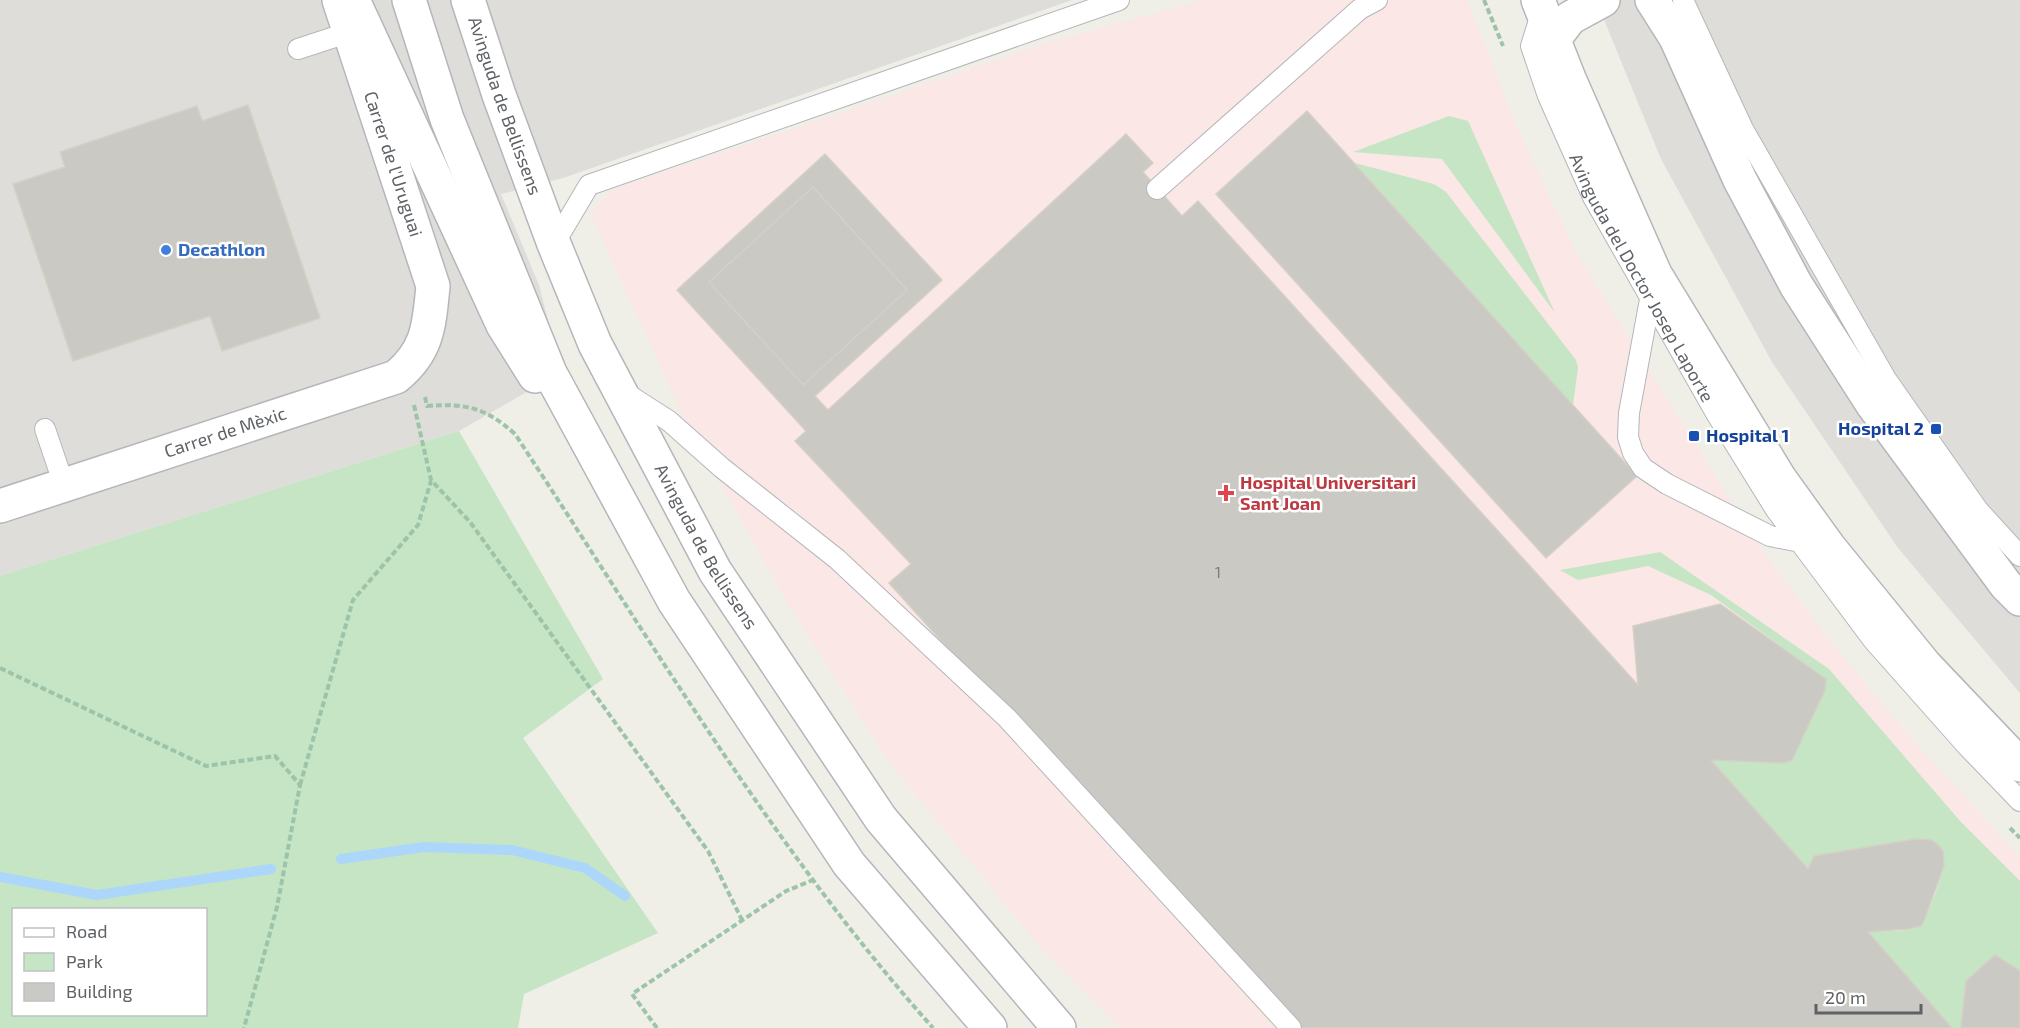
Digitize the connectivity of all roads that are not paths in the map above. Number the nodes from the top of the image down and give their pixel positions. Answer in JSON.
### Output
{"nodes":[{"id":1,"x":339,"y":0,"type":"edge"},
{"id":2,"x":353,"y":0,"type":"edge"},
{"id":3,"x":409,"y":0,"type":"edge"},
{"id":4,"x":468,"y":0,"type":"edge"},
{"id":5,"x":1119,"y":0,"type":"edge"},
{"id":6,"x":1377,"y":0,"type":"edge"},
{"id":7,"x":1603,"y":0,"type":"edge"},
{"id":8,"x":1652,"y":0,"type":"edge"},
{"id":9,"x":1683,"y":0,"type":"edge"},
{"id":10,"x":1545,"y":16,"type":"edge"},
{"id":11,"x":350,"y":32,"type":"junction"},
{"id":12,"x":298,"y":49,"type":"dead end"},
{"id":13,"x":1157,"y":189,"type":"dead end"},
{"id":14,"x":554,"y":244,"type":"junction"},
{"id":15,"x":1652,"y":286,"type":"junction"},
{"id":16,"x":404,"y":370,"type":"joint"},
{"id":17,"x":617,"y":387,"type":"junction"},
{"id":18,"x":45,"y":429,"type":"dead end"},
{"id":19,"x":64,"y":484,"type":"junction"},
{"id":20,"x":0,"y":506,"type":"edge"},
{"id":21,"x":1815,"y":544,"type":"junction"},
{"id":22,"x":2020,"y":556,"type":"edge"},
{"id":23,"x":2020,"y":599,"type":"edge"},
{"id":24,"x":674,"y":601,"type":"junction"},
{"id":25,"x":2020,"y":765,"type":"edge"},
{"id":26,"x":2020,"y":801,"type":"edge"},
{"id":27,"x":990,"y":1028,"type":"edge"},
{"id":28,"x":1059,"y":1028,"type":"edge"},
{"id":29,"x":1291,"y":1028,"type":"edge"}],
"edges":[{"from":1,"to":11,"type":"main road","name":"Carrer de l'Uruguai"},
{"from":2,"to":24,"type":"main road"},
{"from":3,"to":24,"type":"main road"},
{"from":4,"to":14,"type":"main road","name":"Avinguda de Bellissens"},
{"from":5,"to":14,"type":"lane"},
{"from":6,"to":13,"type":"lane"},
{"from":7,"to":10,"type":"main road","name":"Avinguda del Doctor Josep Laporte"},
{"from":8,"to":23,"type":"main road"},
{"from":9,"to":22,"type":"lane"},
{"from":10,"to":15,"type":"main road","name":"Avinguda del Doctor Josep Laporte"},
{"from":11,"to":12,"type":"lane"},
{"from":11,"to":16,"type":"main road","name":"Carrer de l'Uruguai"},
{"from":14,"to":17,"type":"main road","name":"Avinguda de Bellissens"},
{"from":15,"to":21,"type":"main road","name":"Avinguda del Doctor Josep Laporte"},
{"from":15,"to":21,"type":"lane"},
{"from":16,"to":19,"type":"main road","name":"Carrer de Mèxic"},
{"from":17,"to":28,"type":"main road","name":"Avinguda de Bellissens"},
{"from":17,"to":29,"type":"lane"},
{"from":18,"to":19,"type":"lane"},
{"from":19,"to":20,"type":"main road","name":"Carrer de Mèxic"},
{"from":21,"to":25,"type":"main road","name":"Avinguda del Doctor Josep Laporte"},
{"from":21,"to":26,"type":"lane","name":"Avinguda del Doctor Josep Laporte"},
{"from":24,"to":27,"type":"main road"}]}
